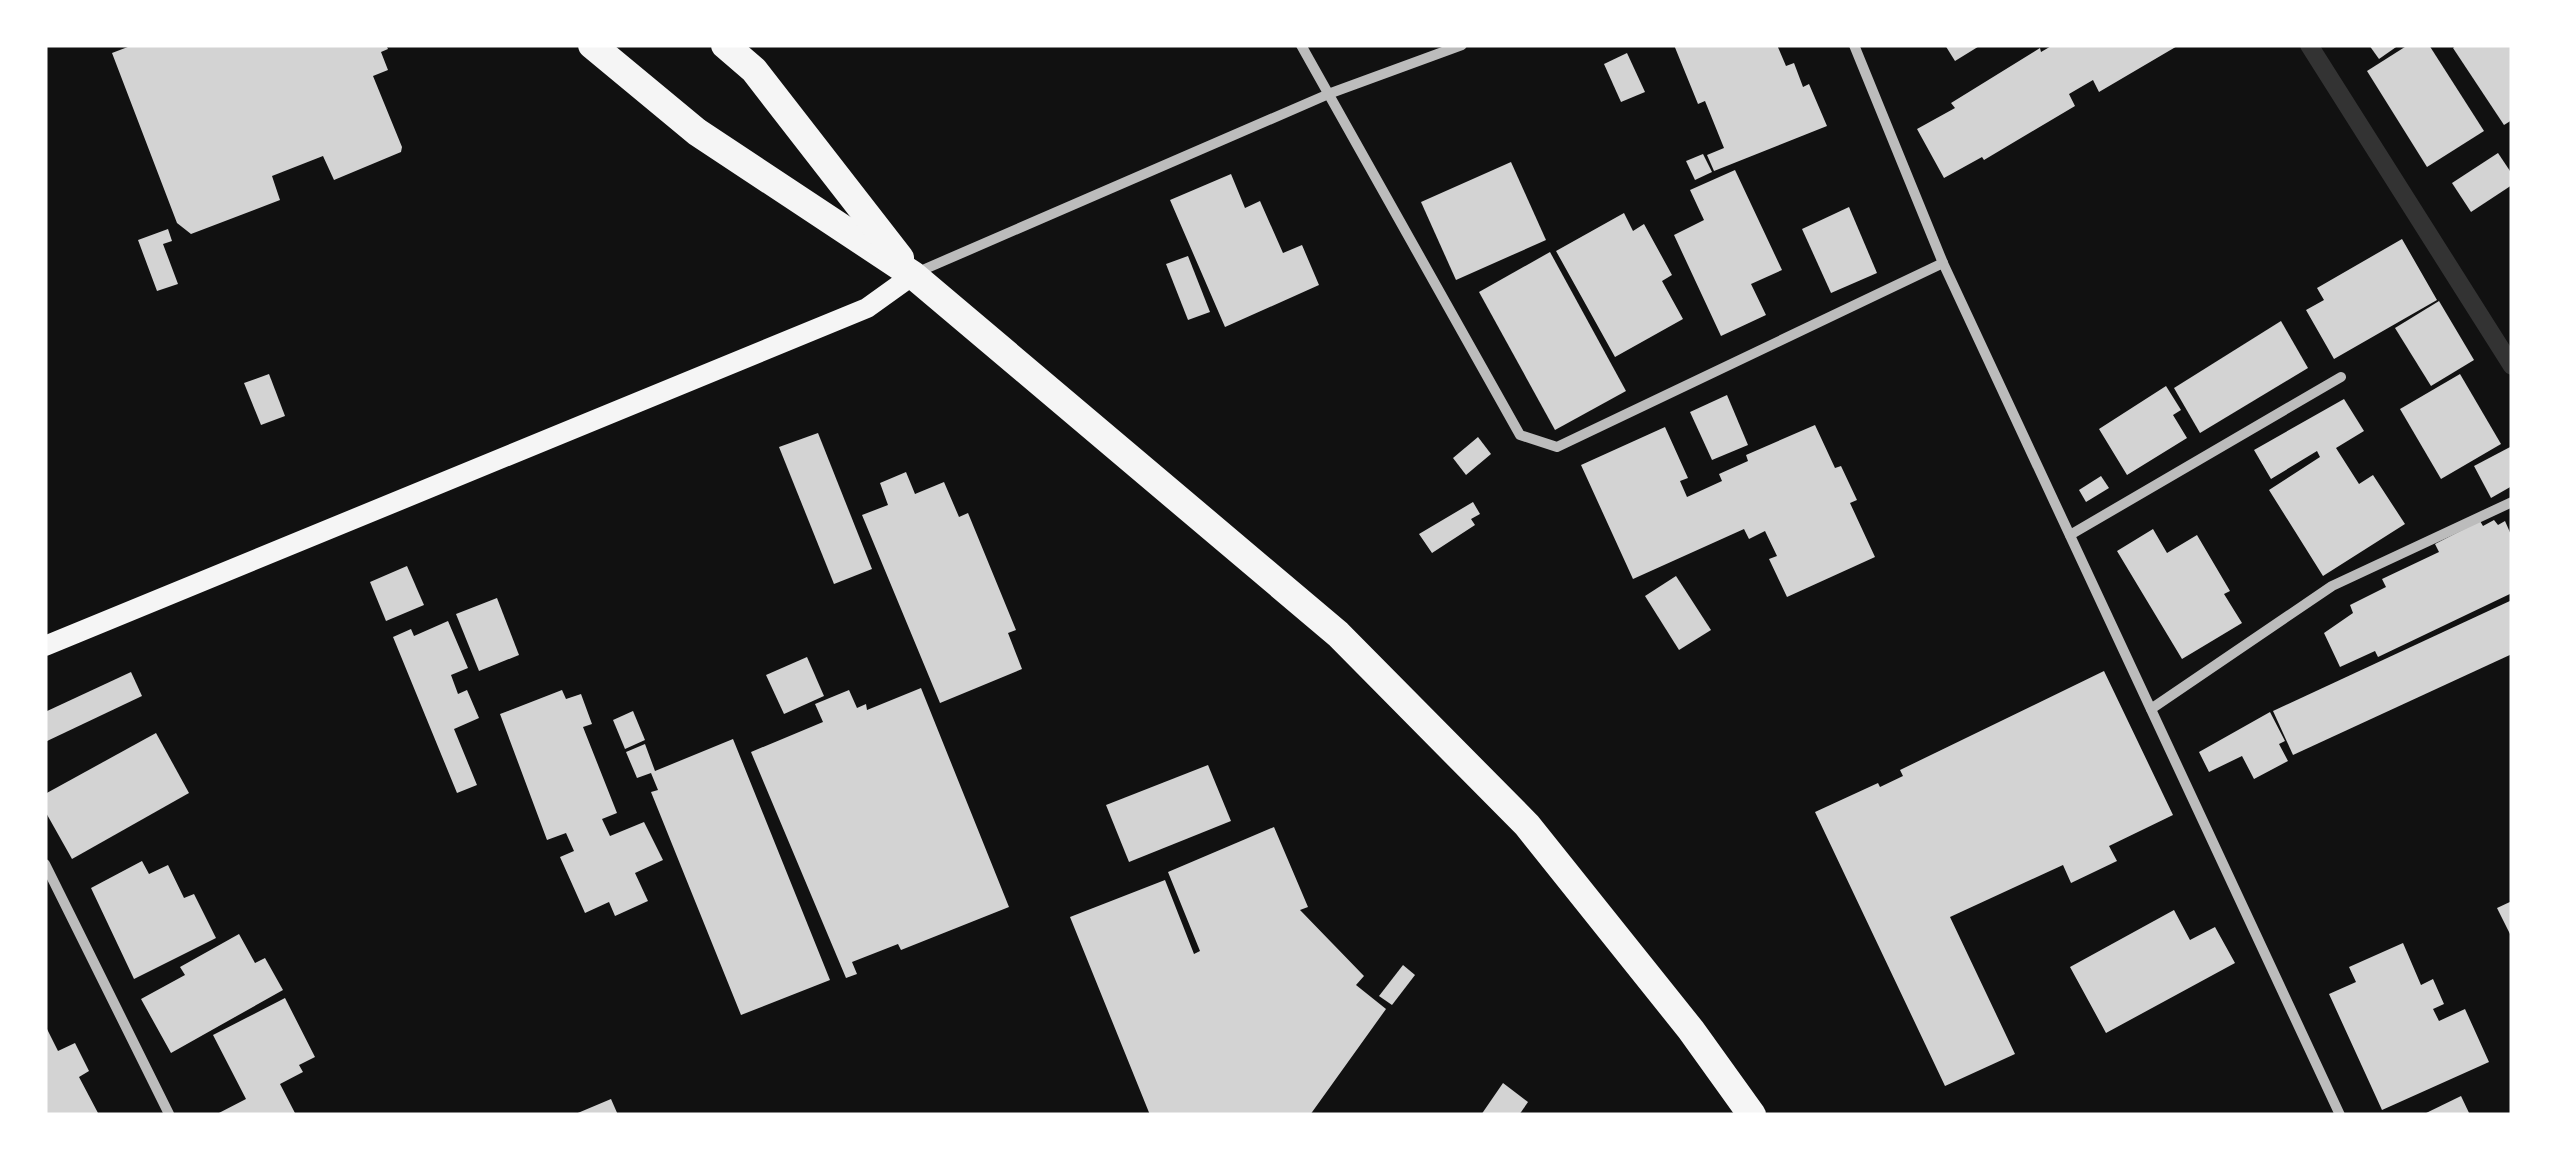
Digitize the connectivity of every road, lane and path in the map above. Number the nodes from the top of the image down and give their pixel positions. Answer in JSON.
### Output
{"nodes":[{"id":1,"x":592,"y":45,"type":"edge"},
{"id":2,"x":725,"y":45,"type":"edge"},
{"id":3,"x":1301,"y":45,"type":"edge"},
{"id":4,"x":1462,"y":45,"type":"edge"},
{"id":5,"x":1854,"y":45,"type":"edge"},
{"id":6,"x":1331,"y":93,"type":"junction"},
{"id":7,"x":1943,"y":263,"type":"junction"},
{"id":8,"x":913,"y":275,"type":"junction"},
{"id":9,"x":2340,"y":377,"type":"dead end"},
{"id":10,"x":2512,"y":502,"type":"edge"},
{"id":11,"x":2070,"y":535,"type":"junction"},
{"id":12,"x":45,"y":646,"type":"edge"},
{"id":13,"x":2151,"y":710,"type":"junction"},
{"id":14,"x":45,"y":864,"type":"edge"},
{"id":15,"x":169,"y":1114,"type":"edge"},
{"id":16,"x":1752,"y":1115,"type":"edge"},
{"id":17,"x":2340,"y":1115,"type":"edge"}],
"edges":[{"from":1,"to":8,"type":"highway"},
{"from":2,"to":8,"type":"highway"},
{"from":3,"to":6,"type":"street"},
{"from":4,"to":6,"type":"street"},
{"from":5,"to":7,"type":"street"},
{"from":6,"to":7,"type":"street"},
{"from":6,"to":8,"type":"street"},
{"from":7,"to":11,"type":"street"},
{"from":8,"to":12,"type":"main road"},
{"from":8,"to":16,"type":"highway"},
{"from":9,"to":11,"type":"street"},
{"from":10,"to":13,"type":"street"},
{"from":11,"to":13,"type":"street"},
{"from":13,"to":17,"type":"street"},
{"from":14,"to":15,"type":"street"}]}
